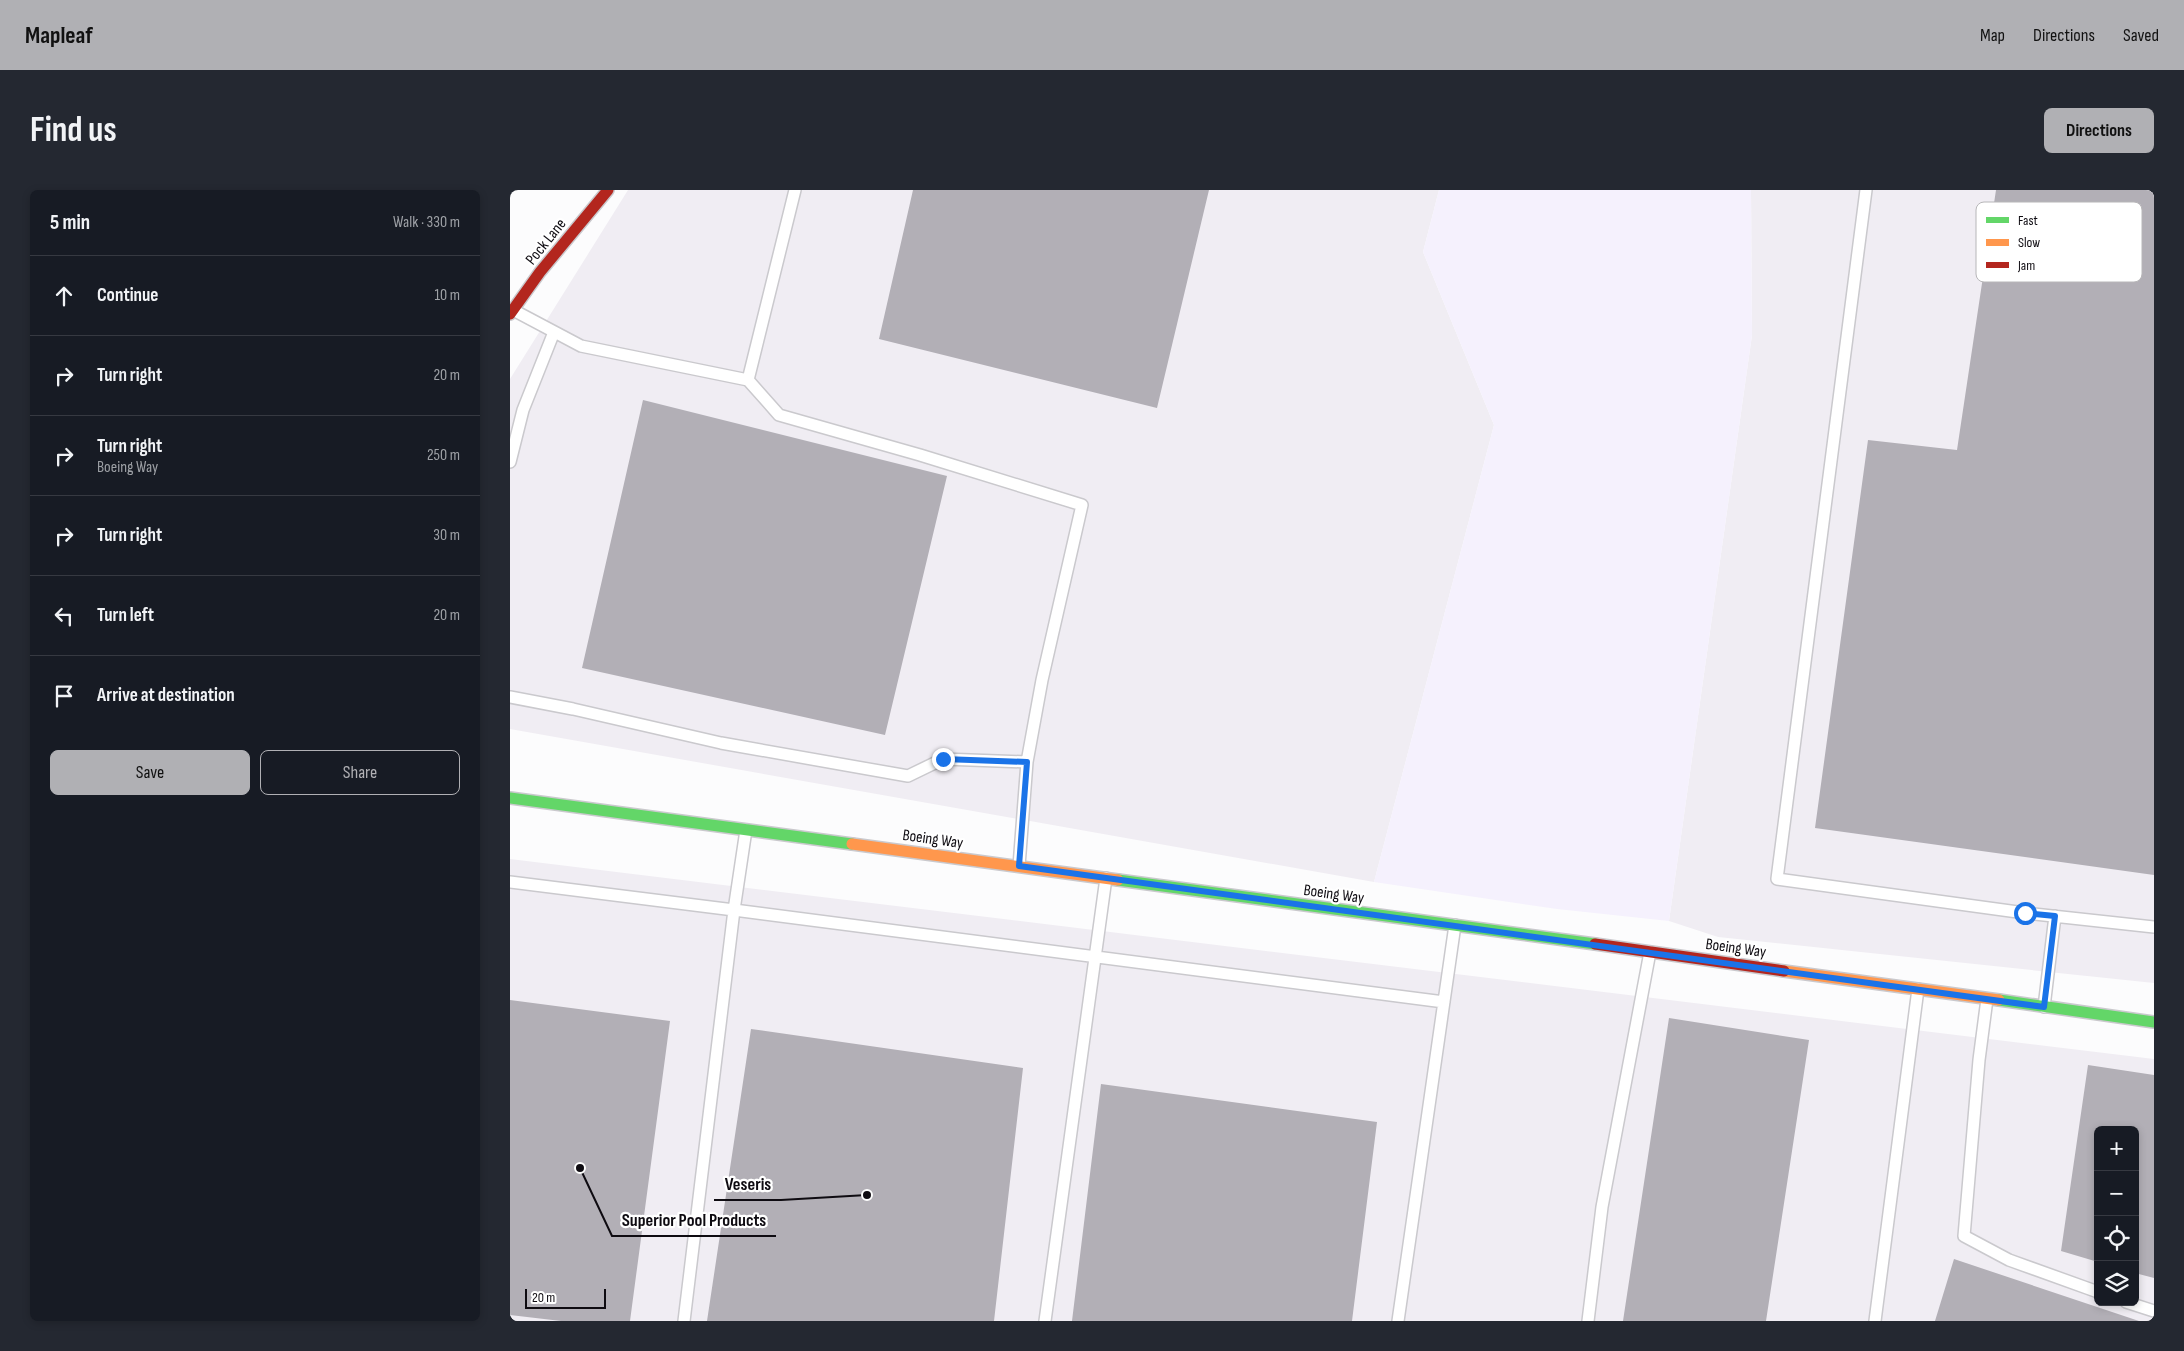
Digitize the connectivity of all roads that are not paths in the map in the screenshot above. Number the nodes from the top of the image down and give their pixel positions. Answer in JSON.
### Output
{"nodes":[{"id":1,"x":608,"y":190,"type":"edge"},
{"id":2,"x":795,"y":190,"type":"edge"},
{"id":3,"x":1866,"y":190,"type":"edge"},
{"id":4,"x":511,"y":312,"type":"edge"},
{"id":5,"x":554,"y":332,"type":"junction"},
{"id":6,"x":748,"y":380,"type":"junction"},
{"id":7,"x":510,"y":462,"type":"edge"},
{"id":8,"x":510,"y":697,"type":"edge"},
{"id":9,"x":1027,"y":762,"type":"junction"},
{"id":10,"x":510,"y":798,"type":"edge"},
{"id":11,"x":746,"y":830,"type":"junction"},
{"id":12,"x":1019,"y":866,"type":"junction"},
{"id":13,"x":1106,"y":878,"type":"junction"},
{"id":14,"x":510,"y":882,"type":"edge"},
{"id":15,"x":734,"y":910,"type":"junction"},
{"id":16,"x":2055,"y":916,"type":"junction"},
{"id":17,"x":1455,"y":925,"type":"junction"},
{"id":18,"x":2154,"y":927,"type":"edge"},
{"id":19,"x":1650,"y":952,"type":"junction"},
{"id":20,"x":1096,"y":957,"type":"junction"},
{"id":21,"x":1918,"y":989,"type":"junction"},
{"id":22,"x":1987,"y":999,"type":"junction"},
{"id":23,"x":1444,"y":1002,"type":"junction"},
{"id":24,"x":2044,"y":1007,"type":"junction"},
{"id":25,"x":2154,"y":1022,"type":"edge"},
{"id":26,"x":2094,"y":1291,"type":"edge"},
{"id":27,"x":2138,"y":1306,"type":"edge"},
{"id":28,"x":2154,"y":1311,"type":"edge"},
{"id":29,"x":684,"y":1321,"type":"edge"},
{"id":30,"x":1045,"y":1321,"type":"edge"},
{"id":31,"x":1398,"y":1321,"type":"edge"},
{"id":32,"x":1588,"y":1321,"type":"edge"},
{"id":33,"x":1875,"y":1321,"type":"edge"}],
"edges":[{"from":1,"to":4,"type":"street","name":"Pock Lane"},
{"from":2,"to":6,"type":"lane"},
{"from":3,"to":16,"type":"lane"},
{"from":4,"to":5,"type":"lane"},
{"from":5,"to":6,"type":"lane"},
{"from":5,"to":7,"type":"lane"},
{"from":6,"to":9,"type":"lane"},
{"from":8,"to":9,"type":"lane"},
{"from":9,"to":12,"type":"lane"},
{"from":10,"to":11,"type":"street","name":"Boeing Way"},
{"from":11,"to":12,"type":"street","name":"Boeing Way"},
{"from":11,"to":15,"type":"lane"},
{"from":12,"to":13,"type":"street","name":"Boeing Way"},
{"from":13,"to":17,"type":"street","name":"Boeing Way"},
{"from":13,"to":20,"type":"lane"},
{"from":14,"to":15,"type":"lane"},
{"from":15,"to":20,"type":"lane"},
{"from":15,"to":29,"type":"lane"},
{"from":16,"to":18,"type":"lane"},
{"from":16,"to":24,"type":"lane"},
{"from":17,"to":19,"type":"street","name":"Boeing Way"},
{"from":17,"to":23,"type":"lane"},
{"from":19,"to":21,"type":"street","name":"Boeing Way"},
{"from":19,"to":32,"type":"lane"},
{"from":20,"to":23,"type":"lane"},
{"from":20,"to":30,"type":"lane"},
{"from":21,"to":22,"type":"street","name":"Boeing Way"},
{"from":21,"to":33,"type":"lane"},
{"from":22,"to":24,"type":"street","name":"Boeing Way"},
{"from":22,"to":26,"type":"lane"},
{"from":23,"to":31,"type":"lane"},
{"from":24,"to":25,"type":"street","name":"Boeing Way"},
{"from":27,"to":28,"type":"lane"}]}
